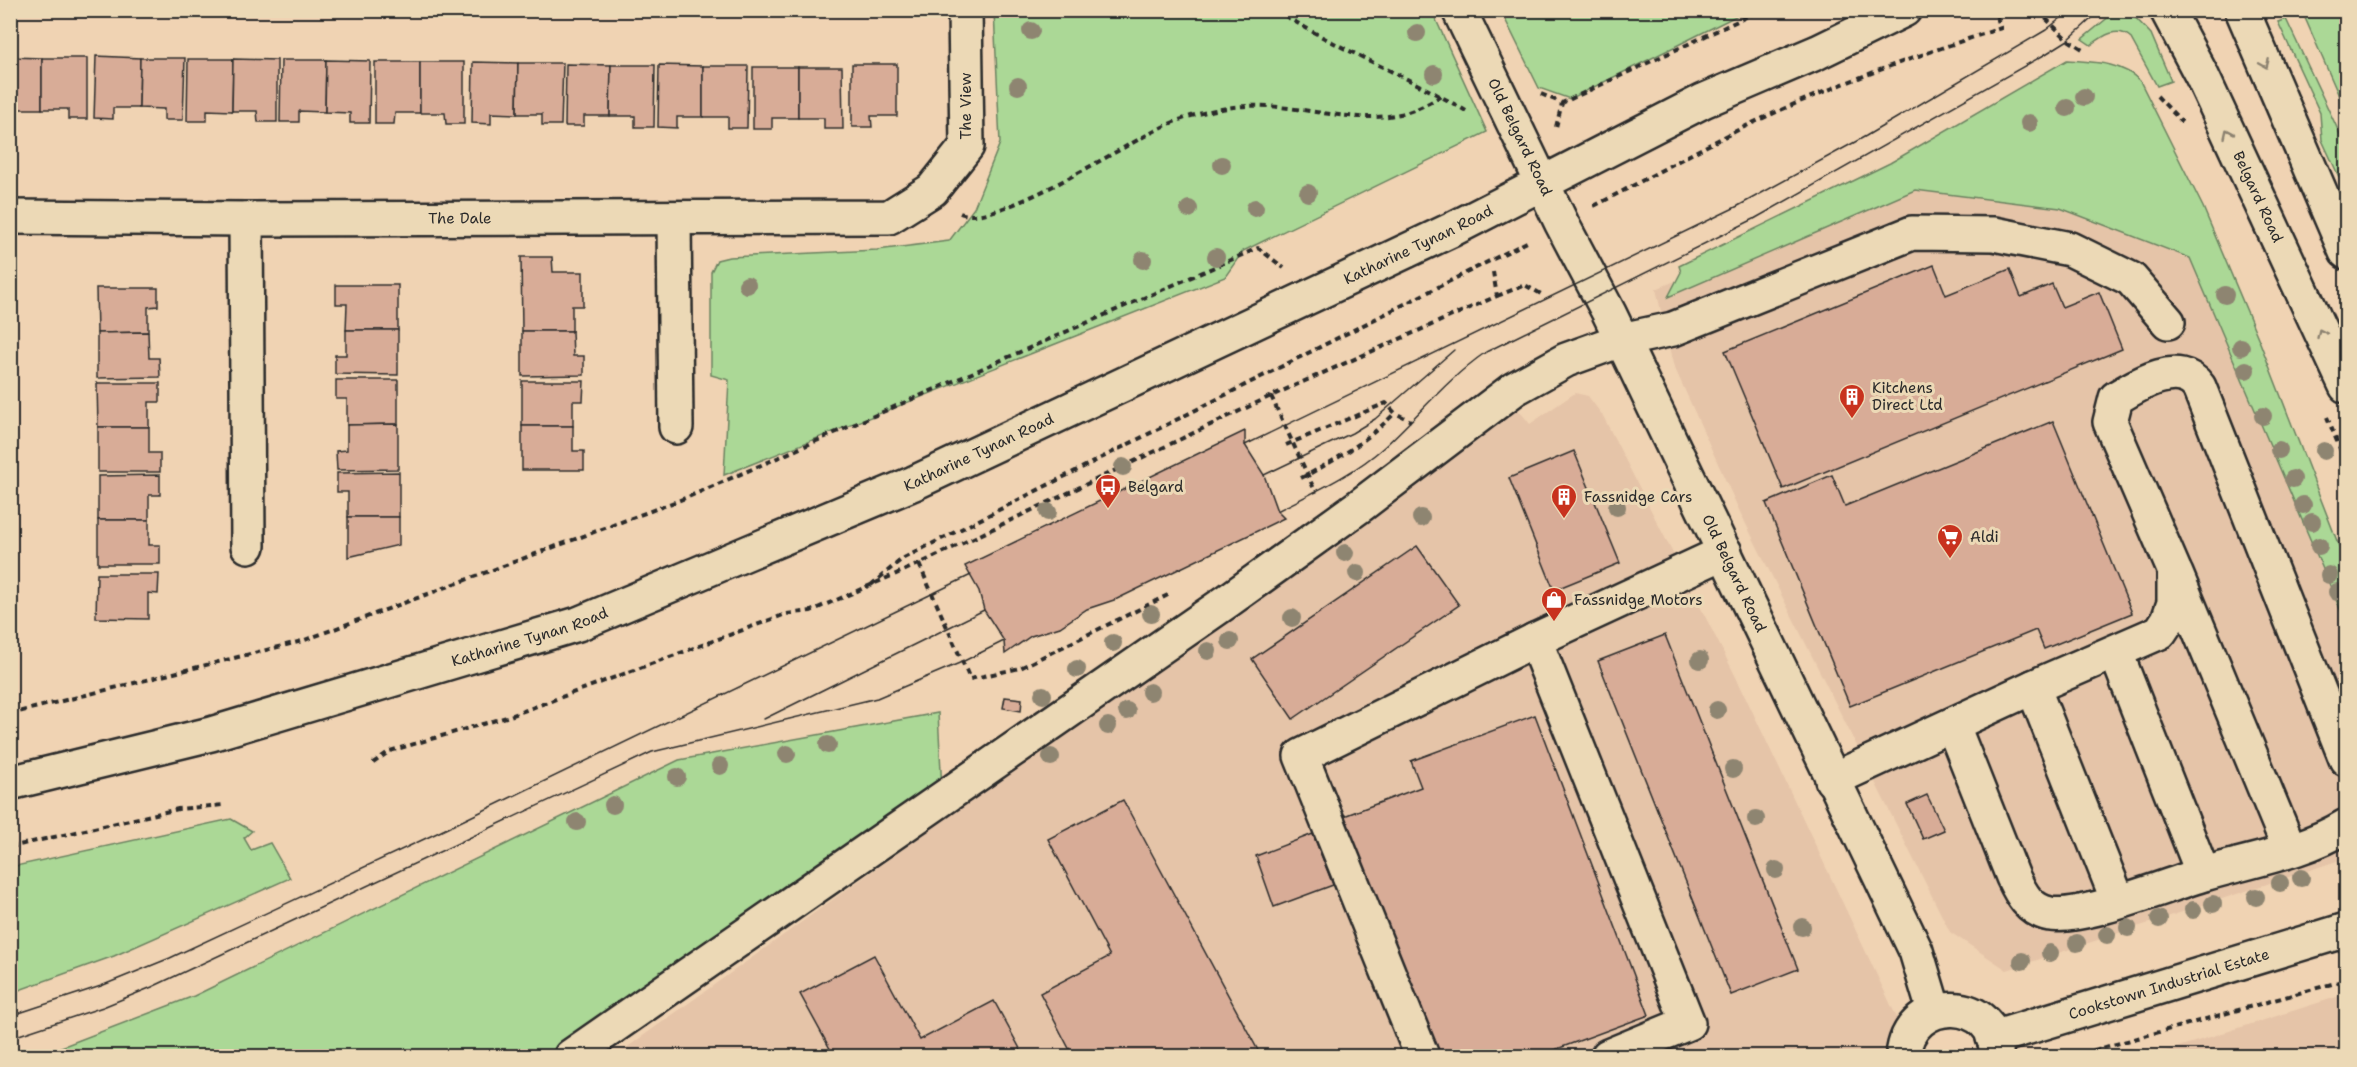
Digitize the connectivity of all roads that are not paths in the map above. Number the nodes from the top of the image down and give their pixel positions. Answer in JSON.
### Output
{"nodes":[{"id":1,"x":965,"y":10,"type":"edge"},
{"id":2,"x":1459,"y":10,"type":"edge"},
{"id":3,"x":1904,"y":10,"type":"edge"},
{"id":4,"x":2168,"y":10,"type":"edge"},
{"id":5,"x":2191,"y":10,"type":"edge"},
{"id":6,"x":2242,"y":10,"type":"edge"},
{"id":7,"x":2192,"y":58,"type":"junction"},
{"id":8,"x":1542,"y":183,"type":"junction"},
{"id":9,"x":944,"y":200,"type":"joint"},
{"id":10,"x":10,"y":217,"type":"edge"},
{"id":11,"x":246,"y":219,"type":"junction"},
{"id":12,"x":674,"y":219,"type":"junction"},
{"id":13,"x":2346,"y":252,"type":"edge"},
{"id":14,"x":2168,"y":322,"type":"dead end"},
{"id":15,"x":1621,"y":340,"type":"junction"},
{"id":16,"x":2346,"y":386,"type":"edge"},
{"id":17,"x":676,"y":428,"type":"dead end"},
{"id":18,"x":248,"y":546,"type":"dead end"},
{"id":19,"x":1725,"y":552,"type":"junction"},
{"id":20,"x":2174,"y":570,"type":"junction"},
{"id":21,"x":1535,"y":640,"type":"junction"},
{"id":22,"x":2116,"y":653,"type":"junction"},
{"id":23,"x":2033,"y":687,"type":"junction"},
{"id":24,"x":1953,"y":726,"type":"junction"},
{"id":25,"x":2346,"y":759,"type":"edge"},
{"id":26,"x":1832,"y":780,"type":"junction"},
{"id":27,"x":10,"y":783,"type":"edge"},
{"id":28,"x":2346,"y":826,"type":"edge"},
{"id":29,"x":2290,"y":850,"type":"junction"},
{"id":30,"x":2203,"y":874,"type":"junction"},
{"id":31,"x":2118,"y":901,"type":"junction"},
{"id":32,"x":2346,"y":930,"type":"edge"},
{"id":33,"x":1934,"y":1011,"type":"junction"},
{"id":34,"x":1995,"y":1047,"type":"edge"},
{"id":35,"x":571,"y":1056,"type":"edge"},
{"id":36,"x":1422,"y":1056,"type":"edge"},
{"id":37,"x":1608,"y":1056,"type":"edge"},
{"id":38,"x":1903,"y":1056,"type":"edge"}],
"edges":[{"from":1,"to":9,"type":"street","name":"The View"},
{"from":2,"to":8,"type":"street","name":"Old Belgard Road"},
{"from":3,"to":8,"type":"street","name":"Katharine Tynan Road"},
{"from":4,"to":7,"type":"street","name":"Belgard Road"},
{"from":5,"to":7,"type":"street"},
{"from":6,"to":13,"type":"street","one_way":true},
{"from":16,"to":7,"type":"street","name":"Belgard Road","one_way":true},
{"from":8,"to":15,"type":"street","name":"Old Belgard Road"},
{"from":8,"to":27,"type":"street","name":"Katharine Tynan Road"},
{"from":9,"to":12,"type":"street","name":"The Dale"},
{"from":10,"to":11,"type":"street","name":"The Dale"},
{"from":11,"to":12,"type":"street","name":"The Dale"},
{"from":11,"to":18,"type":"street"},
{"from":12,"to":17,"type":"street"},
{"from":14,"to":15,"type":"street"},
{"from":15,"to":19,"type":"street","name":"Old Belgard Road"},
{"from":15,"to":35,"type":"street"},
{"from":19,"to":21,"type":"street"},
{"from":19,"to":26,"type":"street","name":"Old Belgard Road"},
{"from":20,"to":22,"type":"street"},
{"from":20,"to":25,"type":"street"},
{"from":20,"to":29,"type":"street"},
{"from":21,"to":36,"type":"street"},
{"from":21,"to":37,"type":"street"},
{"from":22,"to":23,"type":"street"},
{"from":22,"to":30,"type":"street"},
{"from":23,"to":24,"type":"street"},
{"from":23,"to":31,"type":"street"},
{"from":24,"to":26,"type":"street"},
{"from":24,"to":31,"type":"street"},
{"from":26,"to":33,"type":"street","name":"Old Belgard Road"},
{"from":28,"to":29,"type":"street"},
{"from":29,"to":30,"type":"street"},
{"from":30,"to":31,"type":"street"},
{"from":32,"to":34,"type":"street","name":"Cookstown Industrial Estate"},
{"from":33,"to":34,"type":"street"},
{"from":33,"to":38,"type":"street"}]}
